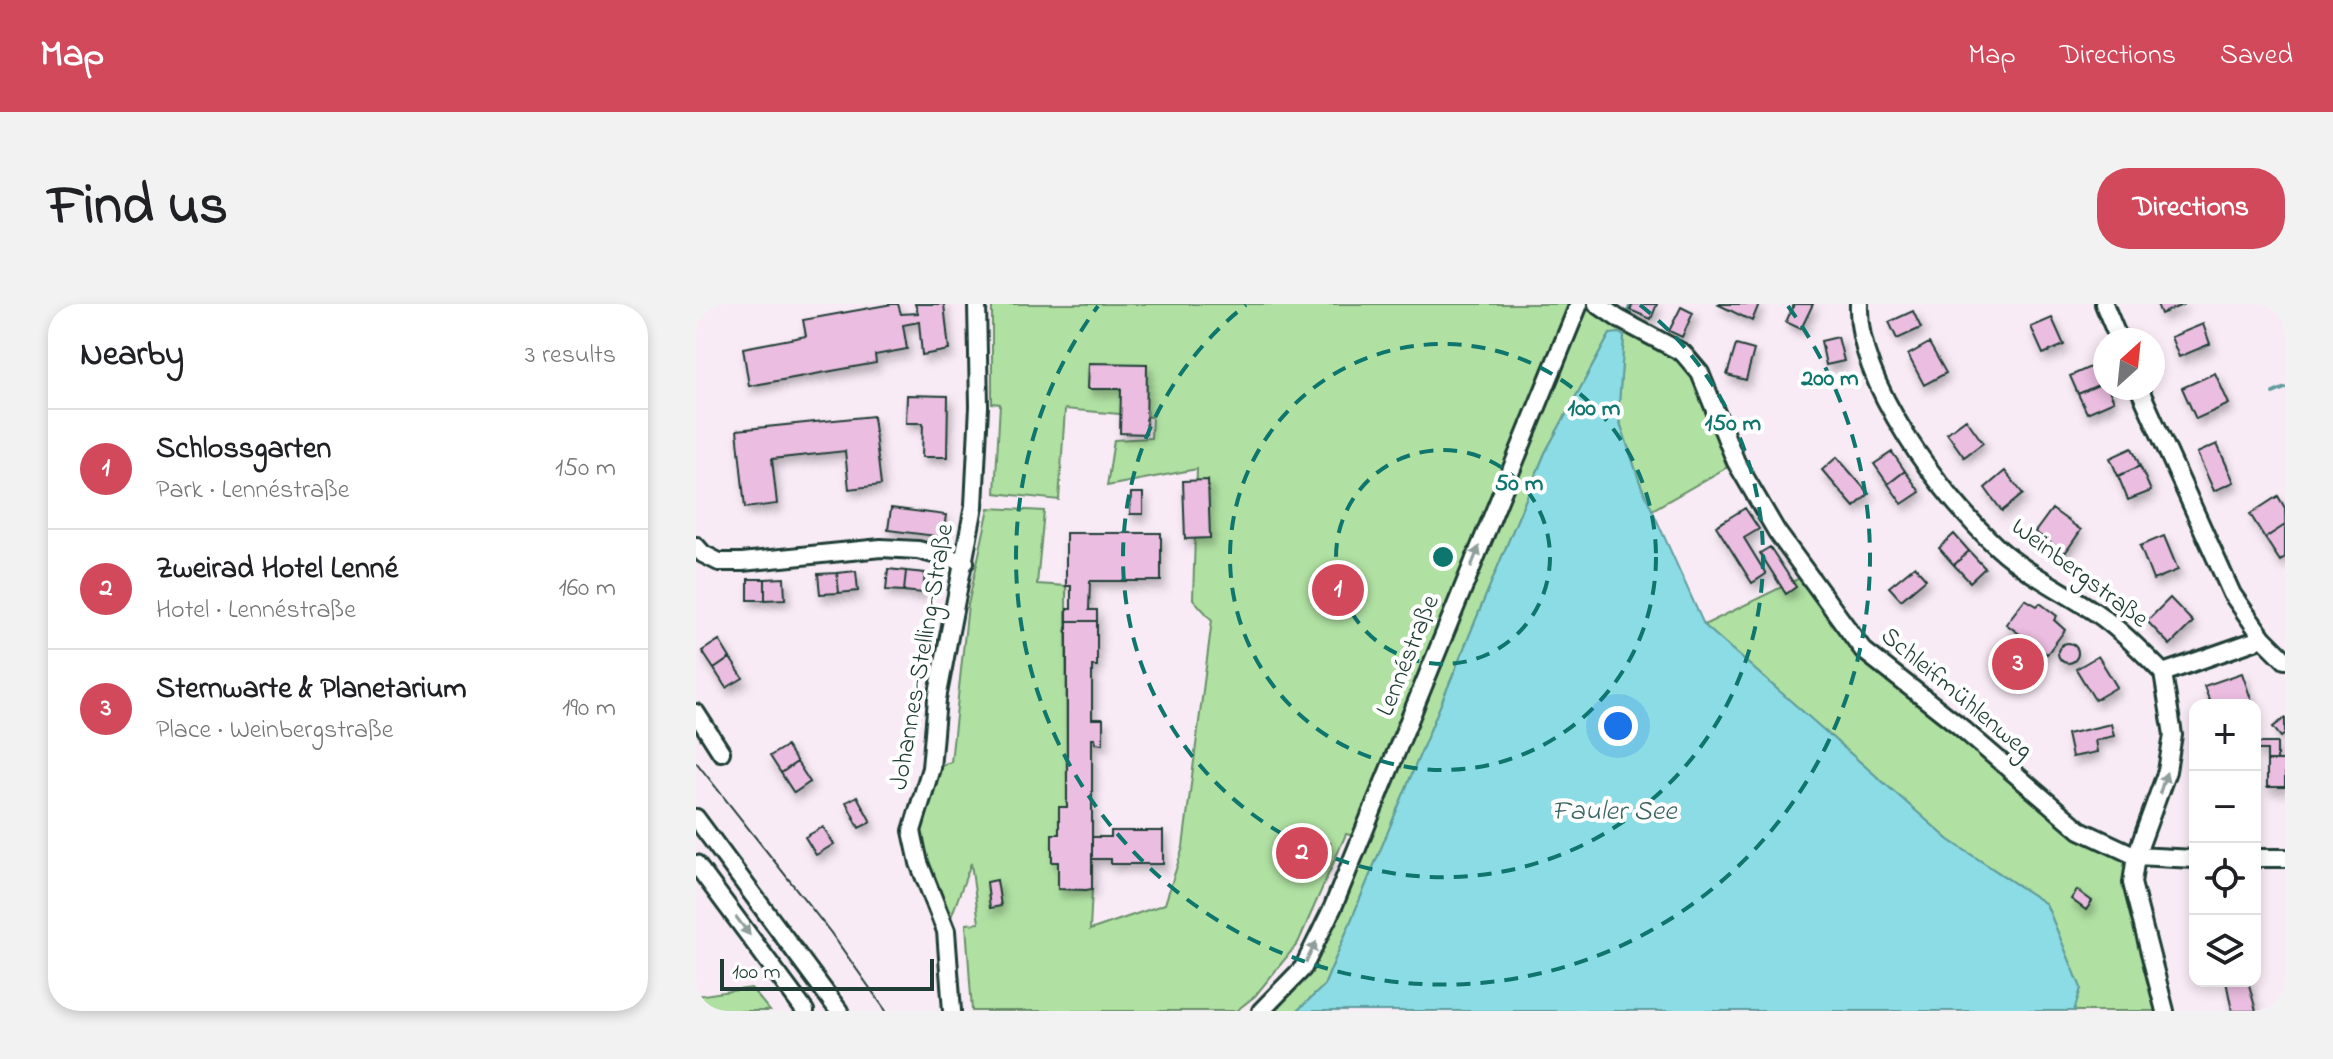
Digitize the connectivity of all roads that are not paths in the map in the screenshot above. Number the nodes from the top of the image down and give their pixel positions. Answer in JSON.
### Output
{"nodes":[{"id":1,"x":977,"y":304,"type":"edge"},
{"id":2,"x":1579,"y":304,"type":"edge"},
{"id":3,"x":1597,"y":304,"type":"edge"},
{"id":4,"x":1859,"y":304,"type":"edge"},
{"id":5,"x":2104,"y":304,"type":"edge"},
{"id":6,"x":2114,"y":328,"type":"edge"},
{"id":7,"x":2144,"y":400,"type":"edge"},
{"id":8,"x":696,"y":546,"type":"edge"},
{"id":9,"x":965,"y":562,"type":"junction"},
{"id":10,"x":2263,"y":638,"type":"junction"},
{"id":11,"x":2285,"y":660,"type":"edge"},
{"id":12,"x":2163,"y":673,"type":"junction"},
{"id":13,"x":696,"y":713,"type":"edge"},
{"id":14,"x":721,"y":752,"type":"dead end"},
{"id":15,"x":696,"y":818,"type":"edge"},
{"id":16,"x":2136,"y":856,"type":"junction"},
{"id":17,"x":2261,"y":858,"type":"edge"},
{"id":18,"x":2285,"y":858,"type":"edge"},
{"id":19,"x":2189,"y":859,"type":"edge"},
{"id":20,"x":696,"y":864,"type":"edge"},
{"id":21,"x":805,"y":1011,"type":"edge"},
{"id":22,"x":839,"y":1011,"type":"edge"},
{"id":23,"x":952,"y":1011,"type":"edge"},
{"id":24,"x":1261,"y":1011,"type":"edge"},
{"id":25,"x":2165,"y":1011,"type":"edge"}],
"edges":[{"from":1,"to":9,"type":"street","name":"Johannes-Stelling-Straße"},
{"from":24,"to":2,"type":"street","name":"Lennéstraße","one_way":true},
{"from":3,"to":16,"type":"street","name":"Schleifmühlenweg"},
{"from":4,"to":12,"type":"street","name":"Weinbergstraße"},
{"from":5,"to":6,"type":"street"},
{"from":7,"to":10,"type":"street"},
{"from":8,"to":9,"type":"street"},
{"from":9,"to":23,"type":"street","name":"Johannes-Stelling-Straße"},
{"from":10,"to":11,"type":"street"},
{"from":10,"to":12,"type":"street"},
{"from":16,"to":12,"type":"street","one_way":true},
{"from":13,"to":14,"type":"street"},
{"from":15,"to":22,"type":"street"},
{"from":16,"to":19,"type":"street"},
{"from":16,"to":25,"type":"street"},
{"from":17,"to":18,"type":"street"},
{"from":20,"to":21,"type":"street","one_way":true}]}
